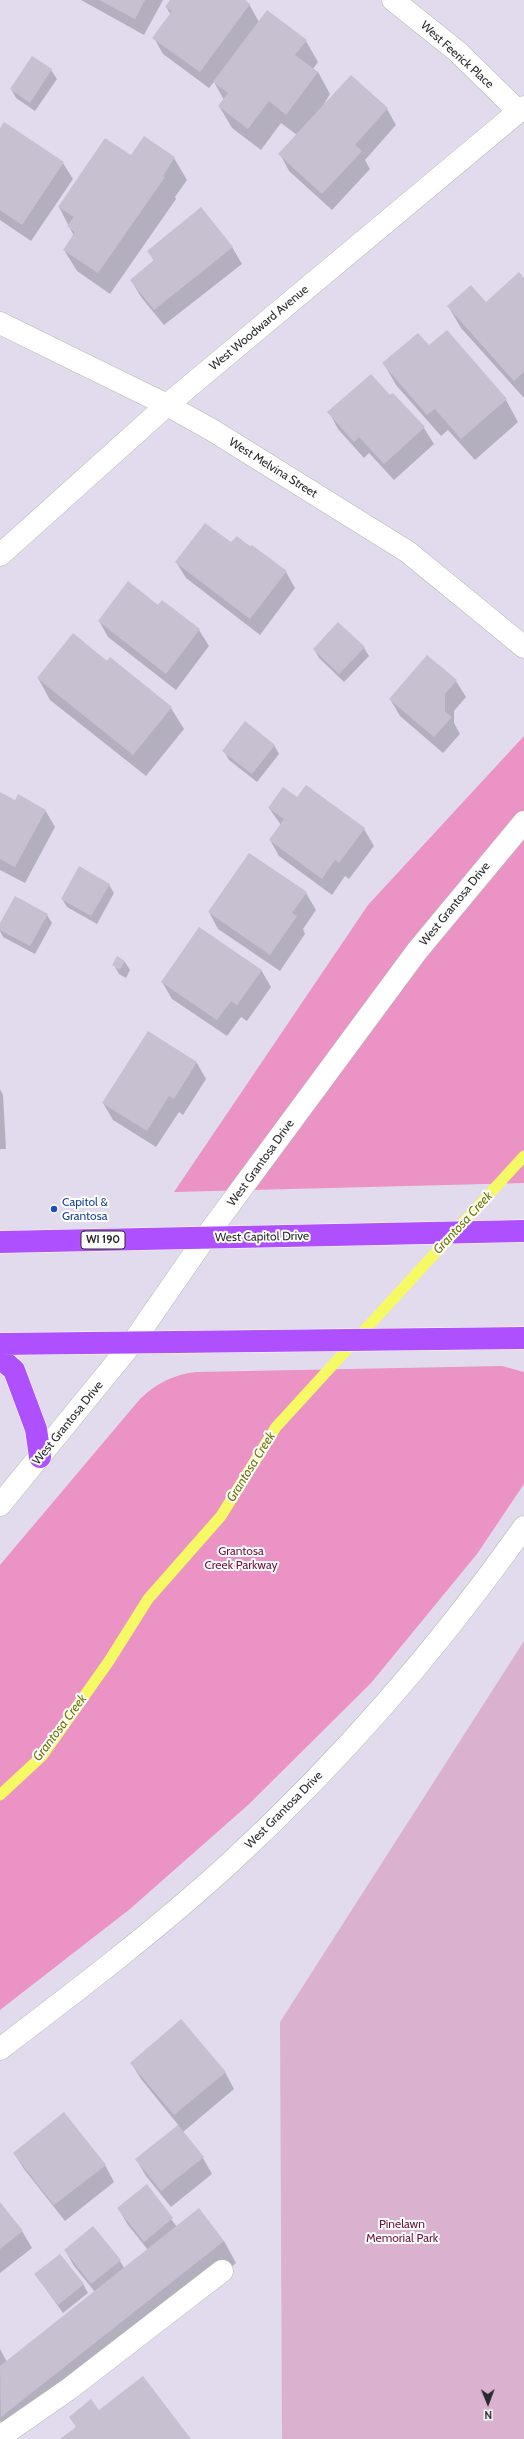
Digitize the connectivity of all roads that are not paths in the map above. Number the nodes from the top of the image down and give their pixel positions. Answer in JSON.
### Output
{"nodes":[{"id":1,"x":393,"y":0,"type":"edge"},
{"id":2,"x":521,"y":109,"type":"edge"},
{"id":3,"x":0,"y":323,"type":"edge"},
{"id":4,"x":167,"y":405,"type":"junction"},
{"id":5,"x":0,"y":555,"type":"edge"},
{"id":6,"x":524,"y":647,"type":"edge"},
{"id":7,"x":524,"y":822,"type":"edge"},
{"id":8,"x":523,"y":1233,"type":"edge"},
{"id":9,"x":205,"y":1238,"type":"junction"},
{"id":10,"x":0,"y":1242,"type":"edge"},
{"id":11,"x":524,"y":1338,"type":"edge"},
{"id":12,"x":133,"y":1342,"type":"junction"},
{"id":13,"x":0,"y":1344,"type":"edge"},
{"id":14,"x":0,"y":1358,"type":"edge"},
{"id":15,"x":40,"y":1457,"type":"junction"},
{"id":16,"x":0,"y":1505,"type":"edge"},
{"id":17,"x":524,"y":1527,"type":"edge"},
{"id":18,"x":0,"y":2049,"type":"edge"},
{"id":19,"x":222,"y":2271,"type":"dead end"},
{"id":20,"x":0,"y":2437,"type":"edge"}],
"edges":[{"from":1,"to":2,"type":"street","name":"West Feerick Place"},
{"from":2,"to":4,"type":"street","name":"West Woodward Avenue"},
{"from":3,"to":4,"type":"street","name":"West Melvina Street"},
{"from":4,"to":5,"type":"street","name":"West Woodward Avenue"},
{"from":4,"to":6,"type":"street","name":"West Melvina Street"},
{"from":7,"to":9,"type":"street","name":"West Grantosa Drive"},
{"from":8,"to":9,"type":"main road","name":"West Capitol Drive","number":"WI 190"},
{"from":9,"to":10,"type":"main road","name":"West Capitol Drive","number":"WI 190"},
{"from":9,"to":12,"type":"street","name":"West Grantosa Drive"},
{"from":11,"to":12,"type":"main road"},
{"from":12,"to":13,"type":"main road"},
{"from":12,"to":15,"type":"street","name":"West Grantosa Drive"},
{"from":14,"to":15,"type":"main road"},
{"from":15,"to":16,"type":"street","name":"West Grantosa Drive"},
{"from":17,"to":18,"type":"street","name":"West Grantosa Drive"},
{"from":19,"to":20,"type":"street"}]}
